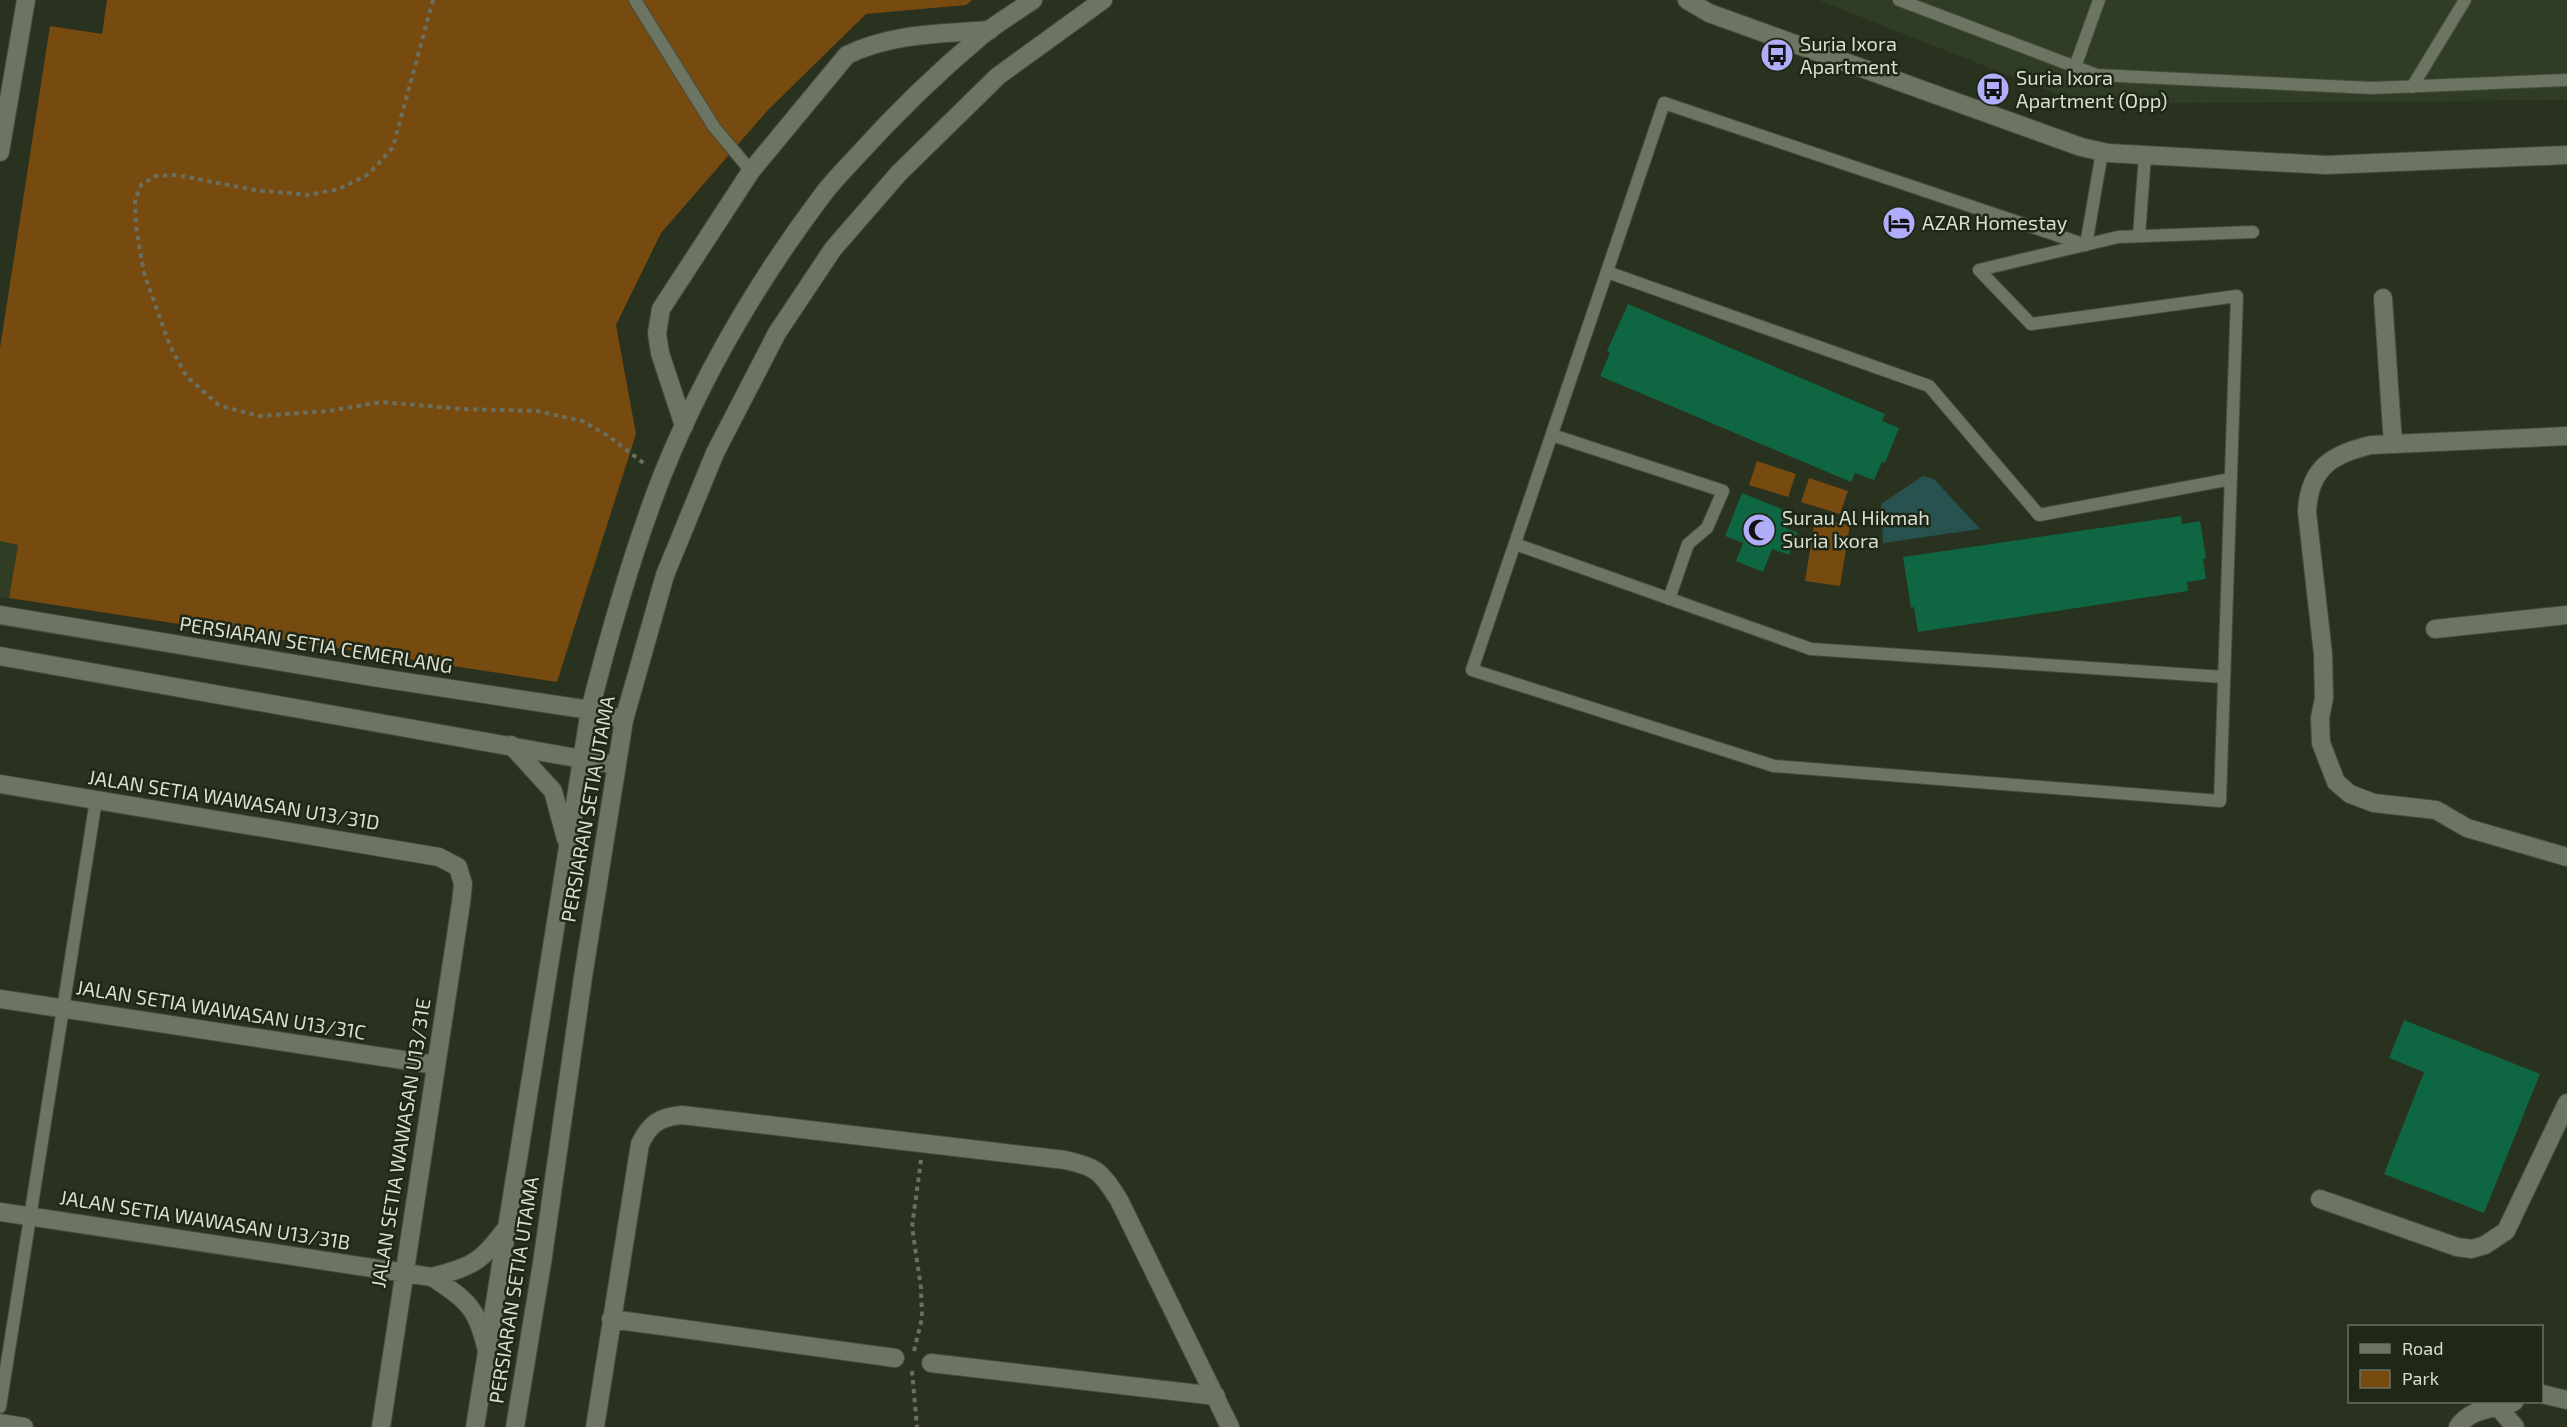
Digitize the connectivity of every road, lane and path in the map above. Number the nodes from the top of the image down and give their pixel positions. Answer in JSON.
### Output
{"nodes":[{"id":1,"x":26,"y":0,"type":"edge"},
{"id":2,"x":433,"y":0,"type":"edge"},
{"id":3,"x":635,"y":0,"type":"edge"},
{"id":4,"x":1033,"y":0,"type":"edge"},
{"id":5,"x":1102,"y":0,"type":"edge"},
{"id":6,"x":1687,"y":0,"type":"edge"},
{"id":7,"x":1899,"y":0,"type":"edge"},
{"id":8,"x":2099,"y":0,"type":"edge"},
{"id":9,"x":2465,"y":0,"type":"edge"},
{"id":10,"x":990,"y":30,"type":"junction"},
{"id":11,"x":2075,"y":67,"type":"junction"},
{"id":12,"x":2566,"y":78,"type":"edge"},
{"id":13,"x":2412,"y":87,"type":"junction"},
{"id":14,"x":2102,"y":152,"type":"junction"},
{"id":15,"x":0,"y":153,"type":"edge"},
{"id":16,"x":2145,"y":155,"type":"junction"},
{"id":17,"x":2567,"y":156,"type":"edge"},
{"id":18,"x":751,"y":171,"type":"junction"},
{"id":19,"x":2253,"y":232,"type":"dead end"},
{"id":20,"x":2139,"y":236,"type":"junction"},
{"id":21,"x":2086,"y":245,"type":"junction"},
{"id":22,"x":1607,"y":272,"type":"junction"},
{"id":23,"x":2383,"y":298,"type":"dead end"},
{"id":24,"x":684,"y":426,"type":"junction"},
{"id":25,"x":1552,"y":435,"type":"junction"},
{"id":26,"x":2567,"y":436,"type":"edge"},
{"id":27,"x":2393,"y":444,"type":"junction"},
{"id":28,"x":662,"y":477,"type":"junction"},
{"id":29,"x":2231,"y":479,"type":"junction"},
{"id":30,"x":1515,"y":544,"type":"junction"},
{"id":31,"x":1669,"y":599,"type":"junction"},
{"id":32,"x":0,"y":615,"type":"edge"},
{"id":33,"x":2567,"y":615,"type":"edge"},
{"id":34,"x":2435,"y":629,"type":"dead end"},
{"id":35,"x":0,"y":656,"type":"edge"},
{"id":36,"x":2224,"y":677,"type":"junction"},
{"id":37,"x":590,"y":711,"type":"junction"},
{"id":38,"x":624,"y":720,"type":"junction"},
{"id":39,"x":510,"y":745,"type":"junction"},
{"id":40,"x":581,"y":757,"type":"junction"},
{"id":41,"x":616,"y":765,"type":"junction"},
{"id":42,"x":0,"y":784,"type":"edge"},
{"id":43,"x":96,"y":800,"type":"junction"},
{"id":44,"x":568,"y":847,"type":"junction"},
{"id":45,"x":2567,"y":857,"type":"edge"},
{"id":46,"x":458,"y":867,"type":"joint"},
{"id":47,"x":0,"y":999,"type":"edge"},
{"id":48,"x":63,"y":1009,"type":"junction"},
{"id":49,"x":436,"y":1065,"type":"junction"},
{"id":50,"x":2567,"y":1103,"type":"edge"},
{"id":51,"x":922,"y":1145,"type":"junction"},
{"id":52,"x":2320,"y":1199,"type":"dead end"},
{"id":53,"x":0,"y":1212,"type":"edge"},
{"id":54,"x":30,"y":1217,"type":"junction"},
{"id":55,"x":509,"y":1225,"type":"junction"},
{"id":56,"x":404,"y":1273,"type":"junction"},
{"id":57,"x":432,"y":1277,"type":"junction"},
{"id":58,"x":611,"y":1319,"type":"junction"},
{"id":59,"x":488,"y":1353,"type":"junction"},
{"id":60,"x":914,"y":1354,"type":"dead end"},
{"id":61,"x":903,"y":1360,"type":"joint"},
{"id":62,"x":931,"y":1363,"type":"dead end"},
{"id":63,"x":2543,"y":1394,"type":"edge"},
{"id":64,"x":1216,"y":1396,"type":"junction"},
{"id":65,"x":2567,"y":1400,"type":"edge"},
{"id":66,"x":2507,"y":1405,"type":"edge"},
{"id":67,"x":0,"y":1407,"type":"edge"},
{"id":68,"x":0,"y":1423,"type":"edge"},
{"id":69,"x":24,"y":1427,"type":"edge"},
{"id":70,"x":381,"y":1427,"type":"edge"},
{"id":71,"x":475,"y":1427,"type":"edge"},
{"id":72,"x":515,"y":1427,"type":"edge"},
{"id":73,"x":595,"y":1427,"type":"edge"},
{"id":74,"x":917,"y":1427,"type":"edge"},
{"id":75,"x":1230,"y":1427,"type":"edge"},
{"id":76,"x":2458,"y":1427,"type":"edge"},
{"id":77,"x":2515,"y":1427,"type":"edge"}],
"edges":[{"from":1,"to":15,"type":"street"},
{"from":2,"to":28,"type":"path"},
{"from":3,"to":18,"type":"lane"},
{"from":4,"to":10,"type":"street","name":"PERSIARAN SETIA UTAMA"},
{"from":5,"to":38,"type":"street","name":"PERSIARAN SETIA UTAMA"},
{"from":6,"to":14,"type":"street"},
{"from":7,"to":11,"type":"lane"},
{"from":8,"to":11,"type":"lane"},
{"from":9,"to":13,"type":"lane"},
{"from":10,"to":18,"type":"street"},
{"from":10,"to":24,"type":"street","name":"PERSIARAN SETIA UTAMA"},
{"from":11,"to":13,"type":"lane"},
{"from":12,"to":13,"type":"lane"},
{"from":14,"to":16,"type":"street"},
{"from":14,"to":21,"type":"lane"},
{"from":16,"to":17,"type":"street"},
{"from":16,"to":20,"type":"lane"},
{"from":18,"to":24,"type":"street"},
{"from":19,"to":20,"type":"lane"},
{"from":20,"to":21,"type":"lane"},
{"from":21,"to":22,"type":"lane"},
{"from":21,"to":29,"type":"lane"},
{"from":22,"to":25,"type":"lane"},
{"from":22,"to":29,"type":"lane"},
{"from":23,"to":27,"type":"street"},
{"from":24,"to":28,"type":"street","name":"PERSIARAN SETIA UTAMA"},
{"from":25,"to":30,"type":"lane"},
{"from":25,"to":31,"type":"lane"},
{"from":26,"to":27,"type":"street"},
{"from":27,"to":45,"type":"street"},
{"from":28,"to":37,"type":"street","name":"PERSIARAN SETIA UTAMA"},
{"from":29,"to":36,"type":"lane"},
{"from":30,"to":31,"type":"lane"},
{"from":30,"to":36,"type":"lane"},
{"from":31,"to":36,"type":"lane"},
{"from":32,"to":37,"type":"street","name":"PERSIARAN SETIA CEMERLANG"},
{"from":33,"to":34,"type":"street"},
{"from":35,"to":39,"type":"street"},
{"from":37,"to":38,"type":"street","name":"PERSIARAN SETIA CEMERLANG"},
{"from":37,"to":40,"type":"street","name":"PERSIARAN SETIA UTAMA"},
{"from":38,"to":41,"type":"street","name":"PERSIARAN SETIA UTAMA"},
{"from":39,"to":40,"type":"street"},
{"from":39,"to":44,"type":"street"},
{"from":40,"to":41,"type":"street"},
{"from":40,"to":44,"type":"street","name":"PERSIARAN SETIA UTAMA"},
{"from":41,"to":72,"type":"street","name":"PERSIARAN SETIA UTAMA"},
{"from":42,"to":43,"type":"street","name":"JALAN SETIA WAWASAN U13/31D"},
{"from":43,"to":46,"type":"street","name":"JALAN SETIA WAWASAN U13/31D"},
{"from":43,"to":48,"type":"lane"},
{"from":44,"to":55,"type":"street","name":"PERSIARAN SETIA UTAMA"},
{"from":46,"to":49,"type":"street","name":"JALAN SETIA WAWASAN U13/31E"},
{"from":47,"to":48,"type":"street","name":"JALAN SETIA WAWASAN U13/31C"},
{"from":48,"to":49,"type":"street","name":"JALAN SETIA WAWASAN U13/31C"},
{"from":48,"to":54,"type":"lane"},
{"from":49,"to":56,"type":"street","name":"JALAN SETIA WAWASAN U13/31E"},
{"from":50,"to":52,"type":"street"},
{"from":51,"to":58,"type":"street"},
{"from":51,"to":60,"type":"path"},
{"from":51,"to":64,"type":"street"},
{"from":53,"to":54,"type":"street","name":"JALAN SETIA WAWASAN U13/31B"},
{"from":54,"to":56,"type":"street","name":"JALAN SETIA WAWASAN U13/31B"},
{"from":54,"to":67,"type":"lane"},
{"from":55,"to":57,"type":"street"},
{"from":55,"to":59,"type":"street","name":"PERSIARAN SETIA UTAMA"},
{"from":56,"to":57,"type":"street","name":"JALAN SETIA WAWASAN U13/31B"},
{"from":56,"to":70,"type":"street","name":"JALAN SETIA WAWASAN U13/31E"},
{"from":57,"to":59,"type":"street"},
{"from":58,"to":61,"type":"street"},
{"from":58,"to":73,"type":"street"},
{"from":59,"to":71,"type":"street","name":"PERSIARAN SETIA UTAMA"},
{"from":61,"to":74,"type":"path"},
{"from":62,"to":64,"type":"street"},
{"from":63,"to":65,"type":"street"},
{"from":64,"to":75,"type":"street"},
{"from":66,"to":76,"type":"street"},
{"from":66,"to":77,"type":"street"},
{"from":68,"to":69,"type":"street"}]}
